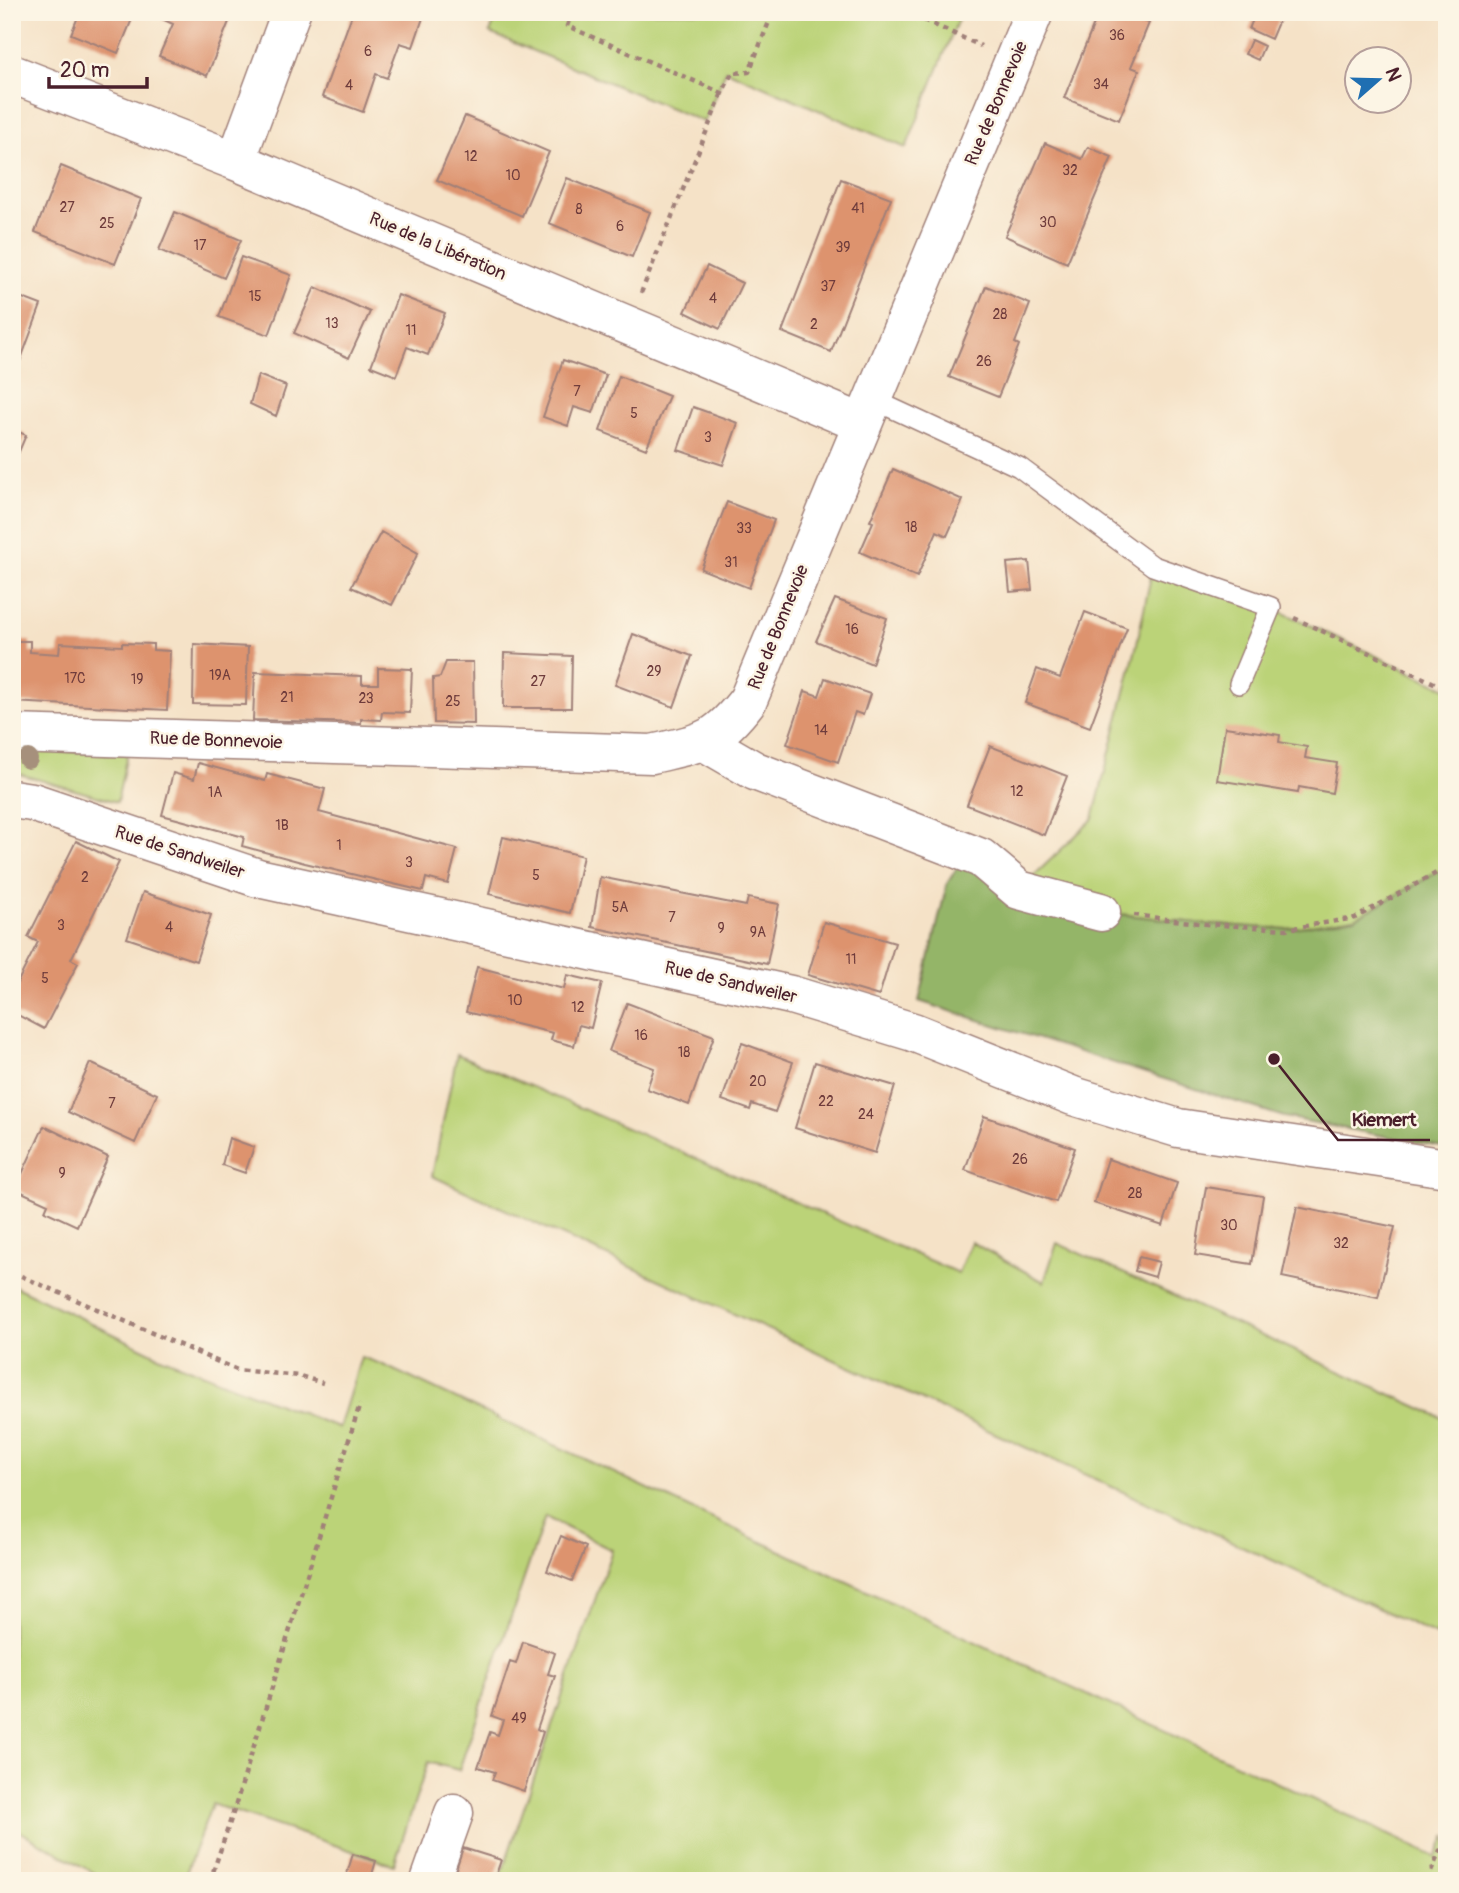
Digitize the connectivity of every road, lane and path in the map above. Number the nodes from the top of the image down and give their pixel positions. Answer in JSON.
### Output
{"nodes":[{"id":1,"x":291,"y":12,"type":"edge"},
{"id":2,"x":572,"y":12,"type":"edge"},
{"id":3,"x":773,"y":12,"type":"edge"},
{"id":4,"x":906,"y":12,"type":"edge"},
{"id":5,"x":1034,"y":12,"type":"edge"},
{"id":6,"x":1014,"y":60,"type":"junction"},
{"id":7,"x":12,"y":74,"type":"edge"},
{"id":8,"x":722,"y":93,"type":"junction"},
{"id":9,"x":236,"y":161,"type":"junction"},
{"id":10,"x":628,"y":325,"type":"junction"},
{"id":11,"x":867,"y":411,"type":"junction"},
{"id":12,"x":1271,"y":607,"type":"junction"},
{"id":13,"x":1239,"y":684,"type":"dead end"},
{"id":14,"x":1447,"y":689,"type":"edge"},
{"id":15,"x":12,"y":734,"type":"edge"},
{"id":16,"x":705,"y":742,"type":"junction"},
{"id":17,"x":12,"y":799,"type":"edge"},
{"id":18,"x":1447,"y":867,"type":"edge"},
{"id":19,"x":1101,"y":912,"type":"joint"},
{"id":20,"x":1447,"y":1168,"type":"edge"},
{"id":21,"x":12,"y":1272,"type":"edge"},
{"id":22,"x":323,"y":1383,"type":"dead end"},
{"id":23,"x":360,"y":1404,"type":"dead end"},
{"id":24,"x":454,"y":1814,"type":"dead end"},
{"id":25,"x":1447,"y":1835,"type":"edge"},
{"id":26,"x":210,"y":1881,"type":"edge"},
{"id":27,"x":430,"y":1881,"type":"edge"},
{"id":28,"x":1427,"y":1881,"type":"edge"}],
"edges":[{"from":1,"to":9,"type":"main road"},
{"from":2,"to":8,"type":"path"},
{"from":3,"to":8,"type":"path"},
{"from":4,"to":6,"type":"path"},
{"from":5,"to":6,"type":"main road","name":"Rue de Bonnevoie"},
{"from":6,"to":11,"type":"main road","name":"Rue de Bonnevoie"},
{"from":7,"to":9,"type":"main road","name":"Rue de la Libération"},
{"from":8,"to":10,"type":"path"},
{"from":9,"to":10,"type":"main road","name":"Rue de la Libération"},
{"from":10,"to":11,"type":"main road","name":"Rue de la Libération"},
{"from":11,"to":12,"type":"lane"},
{"from":11,"to":16,"type":"main road","name":"Rue de Bonnevoie"},
{"from":12,"to":13,"type":"lane"},
{"from":12,"to":14,"type":"path"},
{"from":15,"to":16,"type":"main road","name":"Rue de Bonnevoie"},
{"from":16,"to":19,"type":"main road"},
{"from":17,"to":20,"type":"main road","name":"Rue de Sandweiler"},
{"from":18,"to":19,"type":"path"},
{"from":21,"to":22,"type":"path"},
{"from":23,"to":26,"type":"path"},
{"from":24,"to":27,"type":"main road"},
{"from":25,"to":28,"type":"path"}]}
